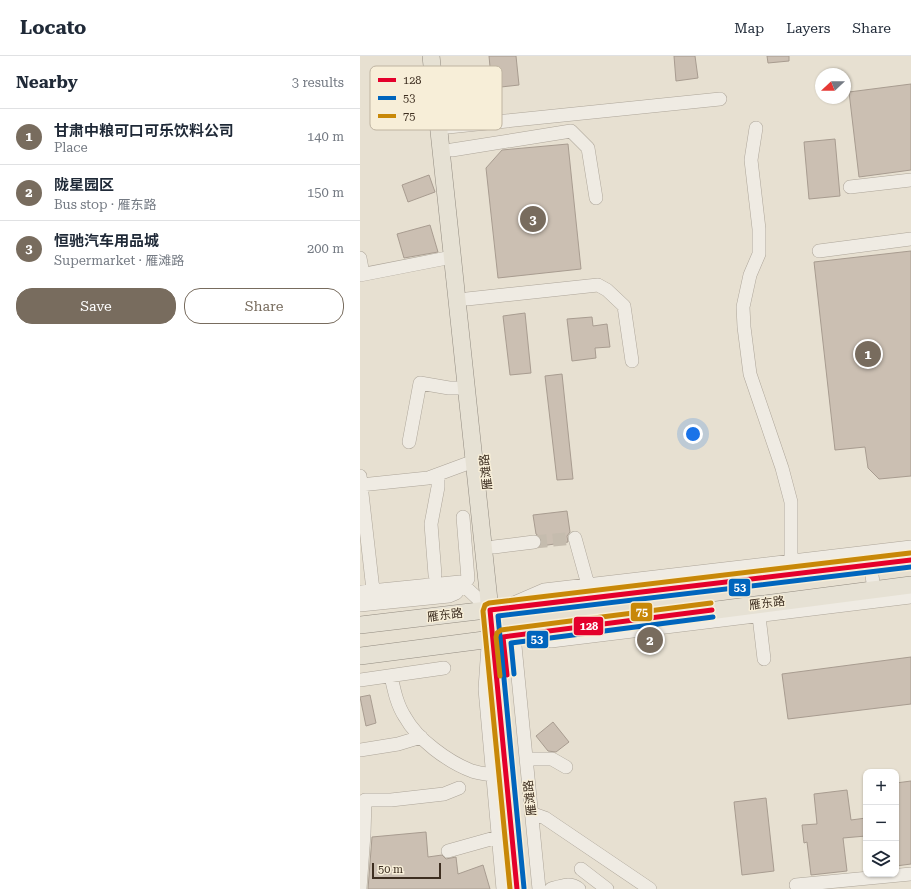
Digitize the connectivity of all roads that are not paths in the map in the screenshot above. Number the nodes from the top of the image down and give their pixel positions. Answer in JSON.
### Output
{"nodes":[{"id":1,"x":431,"y":56,"type":"edge"},
{"id":2,"x":442,"y":56,"type":"edge"},
{"id":3,"x":433,"y":66,"type":"edge"},
{"id":4,"x":442,"y":66,"type":"edge"},
{"id":5,"x":720,"y":99,"type":"dead end"},
{"id":6,"x":502,"y":121,"type":"edge"},
{"id":7,"x":756,"y":128,"type":"dead end"},
{"id":8,"x":444,"y":130,"type":"edge"},
{"id":9,"x":445,"y":130,"type":"edge"},
{"id":10,"x":452,"y":150,"type":"junction"},
{"id":11,"x":911,"y":180,"type":"edge"},
{"id":12,"x":850,"y":187,"type":"dead end"},
{"id":13,"x":596,"y":198,"type":"dead end"},
{"id":14,"x":911,"y":239,"type":"edge"},
{"id":15,"x":819,"y":251,"type":"dead end"},
{"id":16,"x":452,"y":257,"type":"junction"},
{"id":17,"x":360,"y":258,"type":"edge"},
{"id":18,"x":362,"y":274,"type":"edge"},
{"id":19,"x":467,"y":299,"type":"junction"},
{"id":20,"x":632,"y":361,"type":"dead end"},
{"id":21,"x":466,"y":388,"type":"junction"},
{"id":22,"x":409,"y":442,"type":"dead end"},
{"id":23,"x":474,"y":461,"type":"junction"},
{"id":24,"x":438,"y":475,"type":"junction"},
{"id":25,"x":361,"y":482,"type":"edge"},
{"id":26,"x":463,"y":517,"type":"dead end"},
{"id":27,"x":575,"y":538,"type":"dead end"},
{"id":28,"x":534,"y":542,"type":"tunnel mouth"},
{"id":29,"x":494,"y":547,"type":"junction"},
{"id":30,"x":911,"y":547,"type":"edge"},
{"id":31,"x":870,"y":558,"type":"junction"},
{"id":32,"x":911,"y":560,"type":"edge"},
{"id":33,"x":791,"y":568,"type":"junction"},
{"id":34,"x":435,"y":575,"type":"dead end"},
{"id":35,"x":463,"y":585,"type":"junction"},
{"id":36,"x":911,"y":585,"type":"edge"},
{"id":37,"x":874,"y":589,"type":"junction"},
{"id":38,"x":366,"y":591,"type":"edge"},
{"id":39,"x":590,"y":591,"type":"junction"},
{"id":40,"x":911,"y":597,"type":"edge"},
{"id":41,"x":360,"y":605,"type":"edge"},
{"id":42,"x":495,"y":609,"type":"junction"},
{"id":43,"x":758,"y":610,"type":"junction"},
{"id":44,"x":360,"y":625,"type":"edge"},
{"id":45,"x":499,"y":638,"type":"junction"},
{"id":46,"x":360,"y":656,"type":"edge"},
{"id":47,"x":764,"y":659,"type":"dead end"},
{"id":48,"x":444,"y":668,"type":"dead end"},
{"id":49,"x":391,"y":676,"type":"junction"},
{"id":50,"x":360,"y":680,"type":"edge"},
{"id":51,"x":421,"y":737,"type":"junction"},
{"id":52,"x":360,"y":750,"type":"edge"},
{"id":53,"x":526,"y":759,"type":"junction"},
{"id":54,"x":566,"y":767,"type":"dead end"},
{"id":55,"x":493,"y":775,"type":"junction"},
{"id":56,"x":459,"y":788,"type":"dead end"},
{"id":57,"x":531,"y":813,"type":"junction"},
{"id":58,"x":498,"y":837,"type":"junction"},
{"id":59,"x":448,"y":851,"type":"dead end"},
{"id":60,"x":581,"y":869,"type":"dead end"},
{"id":61,"x":911,"y":874,"type":"edge"},
{"id":62,"x":796,"y":885,"type":"dead end"},
{"id":63,"x":360,"y":889,"type":"edge"},
{"id":64,"x":503,"y":889,"type":"edge"},
{"id":65,"x":517,"y":889,"type":"edge"},
{"id":66,"x":528,"y":889,"type":"edge"},
{"id":67,"x":538,"y":889,"type":"edge"},
{"id":68,"x":551,"y":889,"type":"edge"},
{"id":69,"x":579,"y":889,"type":"edge"},
{"id":70,"x":607,"y":889,"type":"edge"},
{"id":71,"x":650,"y":889,"type":"edge"}],
"edges":[{"from":1,"to":3,"type":"main road","name":"雁滩路"},
{"from":2,"to":4,"type":"main road","name":"雁滩路"},
{"from":5,"to":6,"type":"street"},
{"from":7,"to":33,"type":"street"},
{"from":8,"to":16,"type":"main road","name":"雁滩路"},
{"from":9,"to":10,"type":"main road","name":"雁滩路"},
{"from":10,"to":13,"type":"street"},
{"from":10,"to":19,"type":"main road","name":"雁滩路"},
{"from":11,"to":12,"type":"street"},
{"from":14,"to":15,"type":"street"},
{"from":16,"to":18,"type":"street"},
{"from":16,"to":21,"type":"main road","name":"雁滩路"},
{"from":17,"to":18,"type":"street"},
{"from":19,"to":20,"type":"street"},
{"from":19,"to":29,"type":"main road","name":"雁滩路"},
{"from":21,"to":22,"type":"street"},
{"from":21,"to":23,"type":"main road","name":"雁滩路"},
{"from":23,"to":24,"type":"street"},
{"from":23,"to":42,"type":"main road","name":"雁滩路"},
{"from":24,"to":25,"type":"street"},
{"from":24,"to":34,"type":"street"},
{"from":25,"to":38,"type":"street"},
{"from":26,"to":35,"type":"street"},
{"from":27,"to":39,"type":"street"},
{"from":28,"to":29,"type":"street"},
{"from":29,"to":42,"type":"main road","name":"雁滩路"},
{"from":30,"to":31,"type":"street"},
{"from":31,"to":32,"type":"main road","name":"雁东路"},
{"from":31,"to":33,"type":"main road","name":"雁东路"},
{"from":31,"to":37,"type":"street"},
{"from":33,"to":39,"type":"main road","name":"雁东路"},
{"from":35,"to":38,"type":"street"},
{"from":35,"to":41,"type":"street"},
{"from":35,"to":42,"type":"street"},
{"from":36,"to":37,"type":"main road","name":"雁东路"},
{"from":37,"to":43,"type":"main road","name":"雁东路"},
{"from":39,"to":42,"type":"main road","name":"雁东路"},
{"from":40,"to":43,"type":"street"},
{"from":42,"to":44,"type":"main road","name":"雁东路"},
{"from":42,"to":45,"type":"main road","name":"雁滩路"},
{"from":43,"to":45,"type":"main road","name":"雁东路"},
{"from":43,"to":47,"type":"street"},
{"from":45,"to":46,"type":"main road","name":"雁东路"},
{"from":45,"to":53,"type":"street","name":"雁滩路"},
{"from":45,"to":55,"type":"street","name":"雁滩路"},
{"from":45,"to":65,"type":"main road","name":"雁滩路"},
{"from":45,"to":66,"type":"main road","name":"雁滩路"},
{"from":48,"to":49,"type":"street"},
{"from":49,"to":50,"type":"street"},
{"from":49,"to":51,"type":"street"},
{"from":51,"to":52,"type":"street"},
{"from":51,"to":55,"type":"street"},
{"from":53,"to":54,"type":"street"},
{"from":53,"to":57,"type":"street","name":"雁滩路"},
{"from":55,"to":58,"type":"street","name":"雁滩路"},
{"from":56,"to":63,"type":"street"},
{"from":57,"to":67,"type":"street","name":"雁滩路"},
{"from":57,"to":71,"type":"street"},
{"from":58,"to":59,"type":"street"},
{"from":58,"to":64,"type":"street","name":"雁滩路"},
{"from":60,"to":70,"type":"street"},
{"from":61,"to":62,"type":"street"},
{"from":68,"to":69,"type":"street"}]}
